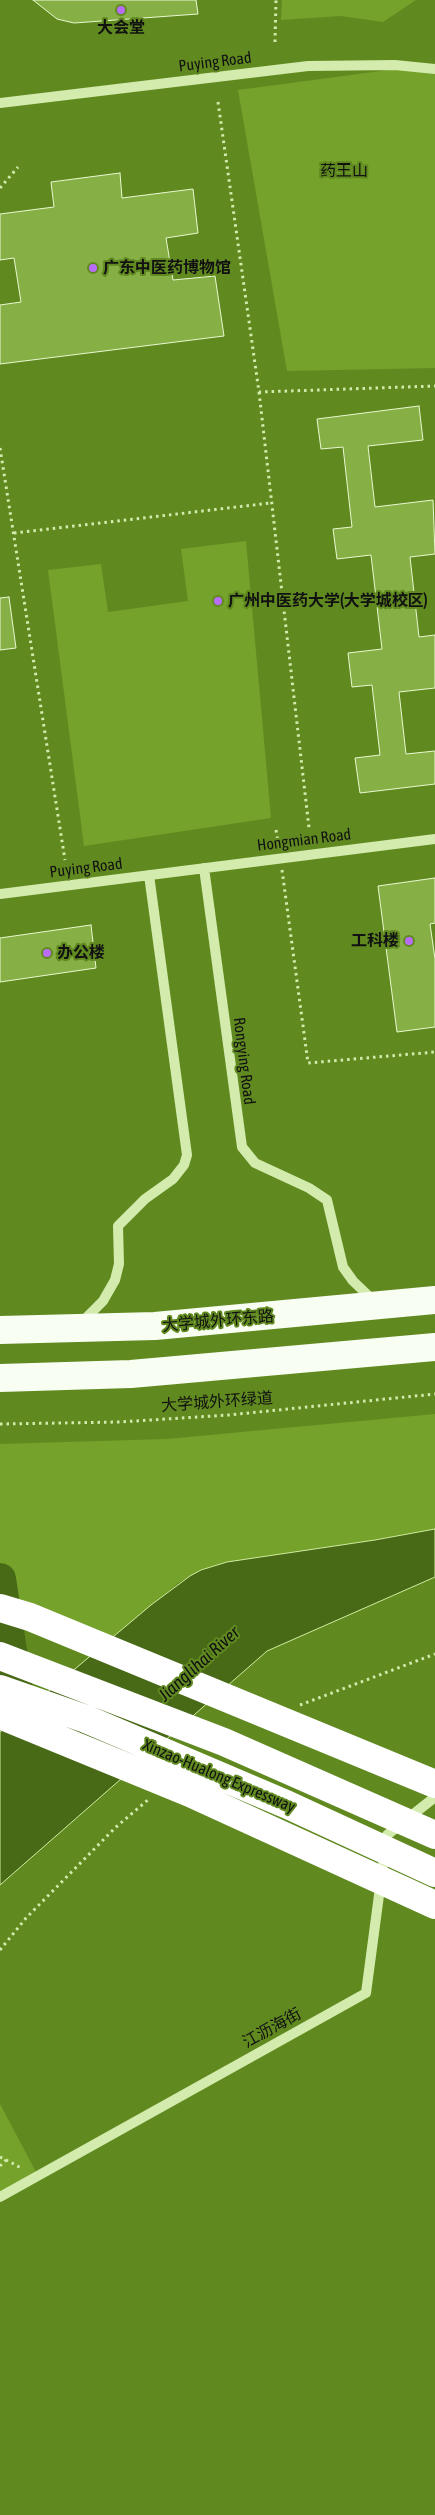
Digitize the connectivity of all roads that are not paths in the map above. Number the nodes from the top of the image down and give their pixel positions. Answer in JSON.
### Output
{"nodes":[{"id":1,"x":435,"y":69,"type":"edge"},
{"id":2,"x":0,"y":103,"type":"edge"},
{"id":3,"x":435,"y":839,"type":"edge"},
{"id":4,"x":204,"y":868,"type":"junction"},
{"id":5,"x":176,"y":872,"type":"joint"},
{"id":6,"x":149,"y":875,"type":"junction"},
{"id":7,"x":0,"y":894,"type":"edge"},
{"id":8,"x":435,"y":1300,"type":"edge"},
{"id":9,"x":379,"y":1306,"type":"junction"},
{"id":10,"x":0,"y":1330,"type":"edge"},
{"id":11,"x":71,"y":1330,"type":"junction"},
{"id":12,"x":435,"y":1347,"type":"edge"},
{"id":13,"x":0,"y":1378,"type":"edge"},
{"id":14,"x":0,"y":1608,"type":"edge"},
{"id":15,"x":0,"y":1656,"type":"edge"},
{"id":16,"x":0,"y":1689,"type":"edge"},
{"id":17,"x":0,"y":1715,"type":"edge"},
{"id":18,"x":435,"y":1784,"type":"edge"},
{"id":19,"x":435,"y":1797,"type":"edge"},
{"id":20,"x":435,"y":1835,"type":"edge"},
{"id":21,"x":435,"y":1873,"type":"edge"},
{"id":22,"x":435,"y":1906,"type":"edge"},
{"id":23,"x":0,"y":2197,"type":"edge"}],
"edges":[{"from":1,"to":2,"type":"lane","name":"Puying Road"},
{"from":3,"to":4,"type":"lane","name":"Hongmian Road"},
{"from":4,"to":5,"type":"lane","name":"Hongmian Road"},
{"from":4,"to":9,"type":"lane","name":"Rongying Road"},
{"from":5,"to":6,"type":"lane","name":"Puying Road"},
{"from":6,"to":7,"type":"lane","name":"Puying Road"},
{"from":6,"to":11,"type":"lane"},
{"from":8,"to":9,"type":"main road","name":"大学城外环东路"},
{"from":9,"to":11,"type":"main road","name":"大学城外环东路"},
{"from":10,"to":11,"type":"main road","name":"大学城外环东路"},
{"from":12,"to":13,"type":"main road"},
{"from":14,"to":18,"type":"highway","bridge":true},
{"from":15,"to":20,"type":"highway","name":"Xinzao-Hualong Expressway","bridge":true},
{"from":16,"to":21,"type":"highway","name":"Xinzao-Hualong Expressway","bridge":true},
{"from":17,"to":22,"type":"highway","bridge":true},
{"from":19,"to":23,"type":"lane","name":"江沥海街"}]}
